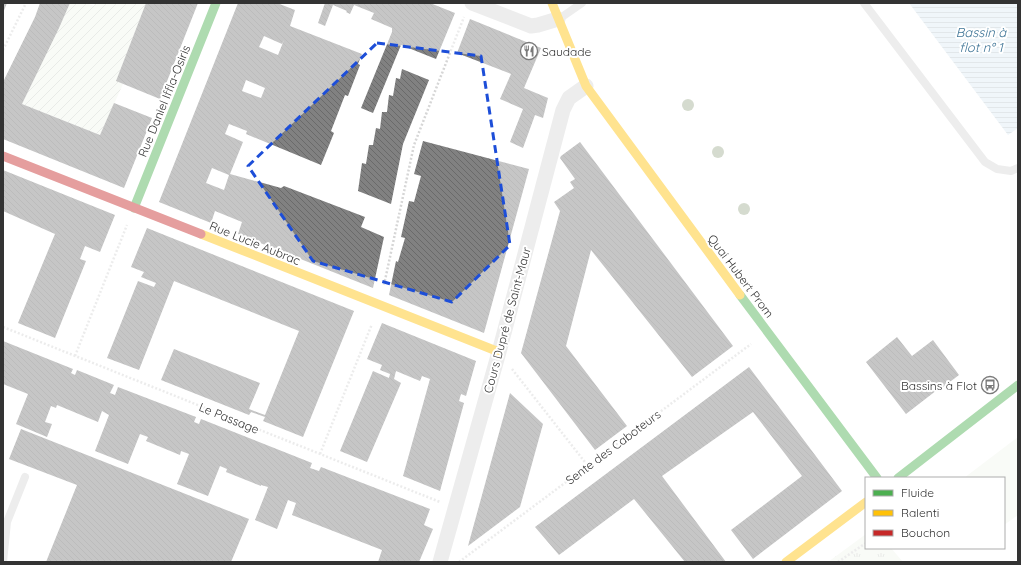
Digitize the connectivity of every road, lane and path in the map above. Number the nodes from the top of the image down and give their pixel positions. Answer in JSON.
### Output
{"nodes":[{"id":1,"x":26,"y":3,"type":"edge"},
{"id":2,"x":216,"y":3,"type":"edge"},
{"id":3,"x":552,"y":3,"type":"edge"},
{"id":4,"x":582,"y":3,"type":"edge"},
{"id":5,"x":864,"y":3,"type":"edge"},
{"id":6,"x":469,"y":7,"type":"edge"},
{"id":7,"x":558,"y":19,"type":"junction"},
{"id":8,"x":3,"y":50,"type":"edge"},
{"id":9,"x":586,"y":86,"type":"junction"},
{"id":10,"x":3,"y":156,"type":"edge"},
{"id":11,"x":1018,"y":168,"type":"edge"},
{"id":12,"x":134,"y":208,"type":"junction"},
{"id":13,"x":380,"y":305,"type":"junction"},
{"id":14,"x":3,"y":327,"type":"edge"},
{"id":15,"x":767,"y":331,"type":"junction"},
{"id":16,"x":499,"y":352,"type":"junction"},
{"id":17,"x":75,"y":356,"type":"junction"},
{"id":18,"x":1018,"y":384,"type":"edge"},
{"id":19,"x":320,"y":454,"type":"junction"},
{"id":20,"x":588,"y":466,"type":"junction"},
{"id":21,"x":25,"y":477,"type":"dead end"},
{"id":22,"x":876,"y":477,"type":"edge"},
{"id":23,"x":899,"y":477,"type":"edge"},
{"id":24,"x":865,"y":503,"type":"edge"},
{"id":25,"x":455,"y":508,"type":"junction"},
{"id":26,"x":865,"y":543,"type":"edge"},
{"id":27,"x":3,"y":562,"type":"edge"},
{"id":28,"x":440,"y":562,"type":"edge"},
{"id":29,"x":459,"y":562,"type":"edge"},
{"id":30,"x":786,"y":562,"type":"edge"},
{"id":31,"x":838,"y":562,"type":"edge"}],
"edges":[{"from":1,"to":8,"type":"path"},
{"from":2,"to":12,"type":"street","name":"Rue Daniel Iffla-Osiris"},
{"from":3,"to":7,"type":"street","name":"Quai Hubert Prom"},
{"from":4,"to":7,"type":"lane"},
{"from":5,"to":11,"type":"lane"},
{"from":6,"to":7,"type":"street"},
{"from":6,"to":13,"type":"path"},
{"from":7,"to":9,"type":"street","name":"Quai Hubert Prom"},
{"from":9,"to":15,"type":"street","name":"Quai Hubert Prom"},
{"from":9,"to":16,"type":"street","name":"Cours Dupré de Saint-Maur"},
{"from":10,"to":12,"type":"street","name":"Rue Lucie Aubrac"},
{"from":12,"to":13,"type":"street","name":"Rue Lucie Aubrac"},
{"from":12,"to":17,"type":"path"},
{"from":13,"to":16,"type":"street","name":"Rue Lucie Aubrac"},
{"from":13,"to":19,"type":"path"},
{"from":14,"to":17,"type":"path","name":"Le Passage"},
{"from":15,"to":20,"type":"path","name":"Sente des Caboteurs"},
{"from":15,"to":22,"type":"street","name":"Quai Hubert Prom"},
{"from":16,"to":20,"type":"path"},
{"from":16,"to":25,"type":"street","name":"Cours Dupré de Saint-Maur"},
{"from":17,"to":19,"type":"path","name":"Le Passage"},
{"from":18,"to":23,"type":"street"},
{"from":19,"to":25,"type":"path","name":"Le Passage"},
{"from":20,"to":29,"type":"path","name":"Sente des Caboteurs"},
{"from":21,"to":27,"type":"lane"},
{"from":24,"to":30,"type":"street"},
{"from":25,"to":28,"type":"street","name":"Cours Dupré de Saint-Maur"},
{"from":26,"to":31,"type":"path"}]}
